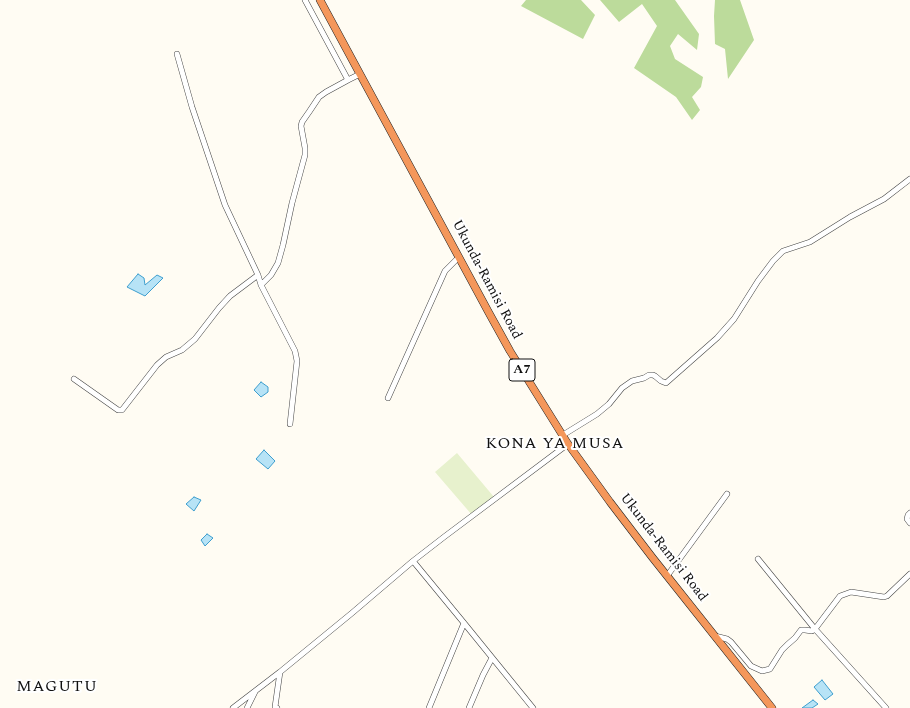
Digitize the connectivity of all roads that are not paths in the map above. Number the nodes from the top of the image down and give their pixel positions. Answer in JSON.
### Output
{"nodes":[{"id":1,"x":305,"y":0,"type":"edge"},
{"id":2,"x":320,"y":0,"type":"edge"},
{"id":3,"x":177,"y":54,"type":"dead end"},
{"id":4,"x":360,"y":74,"type":"junction"},
{"id":5,"x":348,"y":80,"type":"junction"},
{"id":6,"x":910,"y":178,"type":"edge"},
{"id":7,"x":459,"y":257,"type":"junction"},
{"id":8,"x":258,"y":275,"type":"junction"},
{"id":9,"x":261,"y":285,"type":"junction"},
{"id":10,"x":74,"y":379,"type":"dead end"},
{"id":11,"x":388,"y":398,"type":"dead end"},
{"id":12,"x":290,"y":424,"type":"dead end"},
{"id":13,"x":563,"y":435,"type":"junction"},
{"id":14,"x":568,"y":444,"type":"junction"},
{"id":15,"x":727,"y":494,"type":"dead end"},
{"id":16,"x":910,"y":513,"type":"edge"},
{"id":17,"x":910,"y":523,"type":"edge"},
{"id":18,"x":758,"y":559,"type":"dead end"},
{"id":19,"x":413,"y":561,"type":"junction"},
{"id":20,"x":910,"y":574,"type":"edge"},
{"id":21,"x":668,"y":576,"type":"junction"},
{"id":22,"x":464,"y":623,"type":"junction"},
{"id":23,"x":814,"y":629,"type":"junction"},
{"id":24,"x":715,"y":636,"type":"junction"},
{"id":25,"x":492,"y":658,"type":"junction"},
{"id":26,"x":280,"y":672,"type":"junction"},
{"id":27,"x":256,"y":691,"type":"junction"},
{"id":28,"x":530,"y":707,"type":"edge"},
{"id":29,"x":233,"y":708,"type":"edge"},
{"id":30,"x":247,"y":708,"type":"edge"},
{"id":31,"x":277,"y":708,"type":"edge"},
{"id":32,"x":429,"y":708,"type":"edge"},
{"id":33,"x":469,"y":708,"type":"edge"},
{"id":34,"x":772,"y":708,"type":"edge"},
{"id":35,"x":886,"y":708,"type":"edge"}],
"edges":[{"from":1,"to":5,"type":"street"},
{"from":2,"to":4,"type":"highway","name":"Ukunda-Ramisi Road","number":"A7"},
{"from":3,"to":8,"type":"street"},
{"from":4,"to":5,"type":"street"},
{"from":4,"to":7,"type":"highway","name":"Ukunda-Ramisi Road","number":"A7"},
{"from":5,"to":9,"type":"street"},
{"from":6,"to":13,"type":"street"},
{"from":7,"to":11,"type":"street"},
{"from":7,"to":13,"type":"highway","name":"Ukunda-Ramisi Road","number":"A7"},
{"from":8,"to":9,"type":"street"},
{"from":8,"to":10,"type":"street"},
{"from":9,"to":12,"type":"street"},
{"from":13,"to":14,"type":"highway","name":"Ukunda-Ramisi Road","number":"A7"},
{"from":14,"to":19,"type":"street"},
{"from":14,"to":21,"type":"highway","name":"Ukunda-Ramisi Road","number":"A7"},
{"from":15,"to":21,"type":"street"},
{"from":16,"to":17,"type":"street"},
{"from":18,"to":23,"type":"street"},
{"from":19,"to":22,"type":"street"},
{"from":19,"to":26,"type":"street"},
{"from":20,"to":23,"type":"street"},
{"from":21,"to":24,"type":"highway","name":"Ukunda-Ramisi Road","number":"A7"},
{"from":22,"to":25,"type":"street"},
{"from":22,"to":32,"type":"street"},
{"from":23,"to":24,"type":"street"},
{"from":23,"to":35,"type":"street"},
{"from":24,"to":34,"type":"highway","name":"Ukunda-Ramisi Road","number":"A7"},
{"from":25,"to":28,"type":"street"},
{"from":25,"to":33,"type":"street"},
{"from":26,"to":27,"type":"street"},
{"from":26,"to":31,"type":"street"},
{"from":27,"to":29,"type":"street"},
{"from":27,"to":30,"type":"street"}]}
